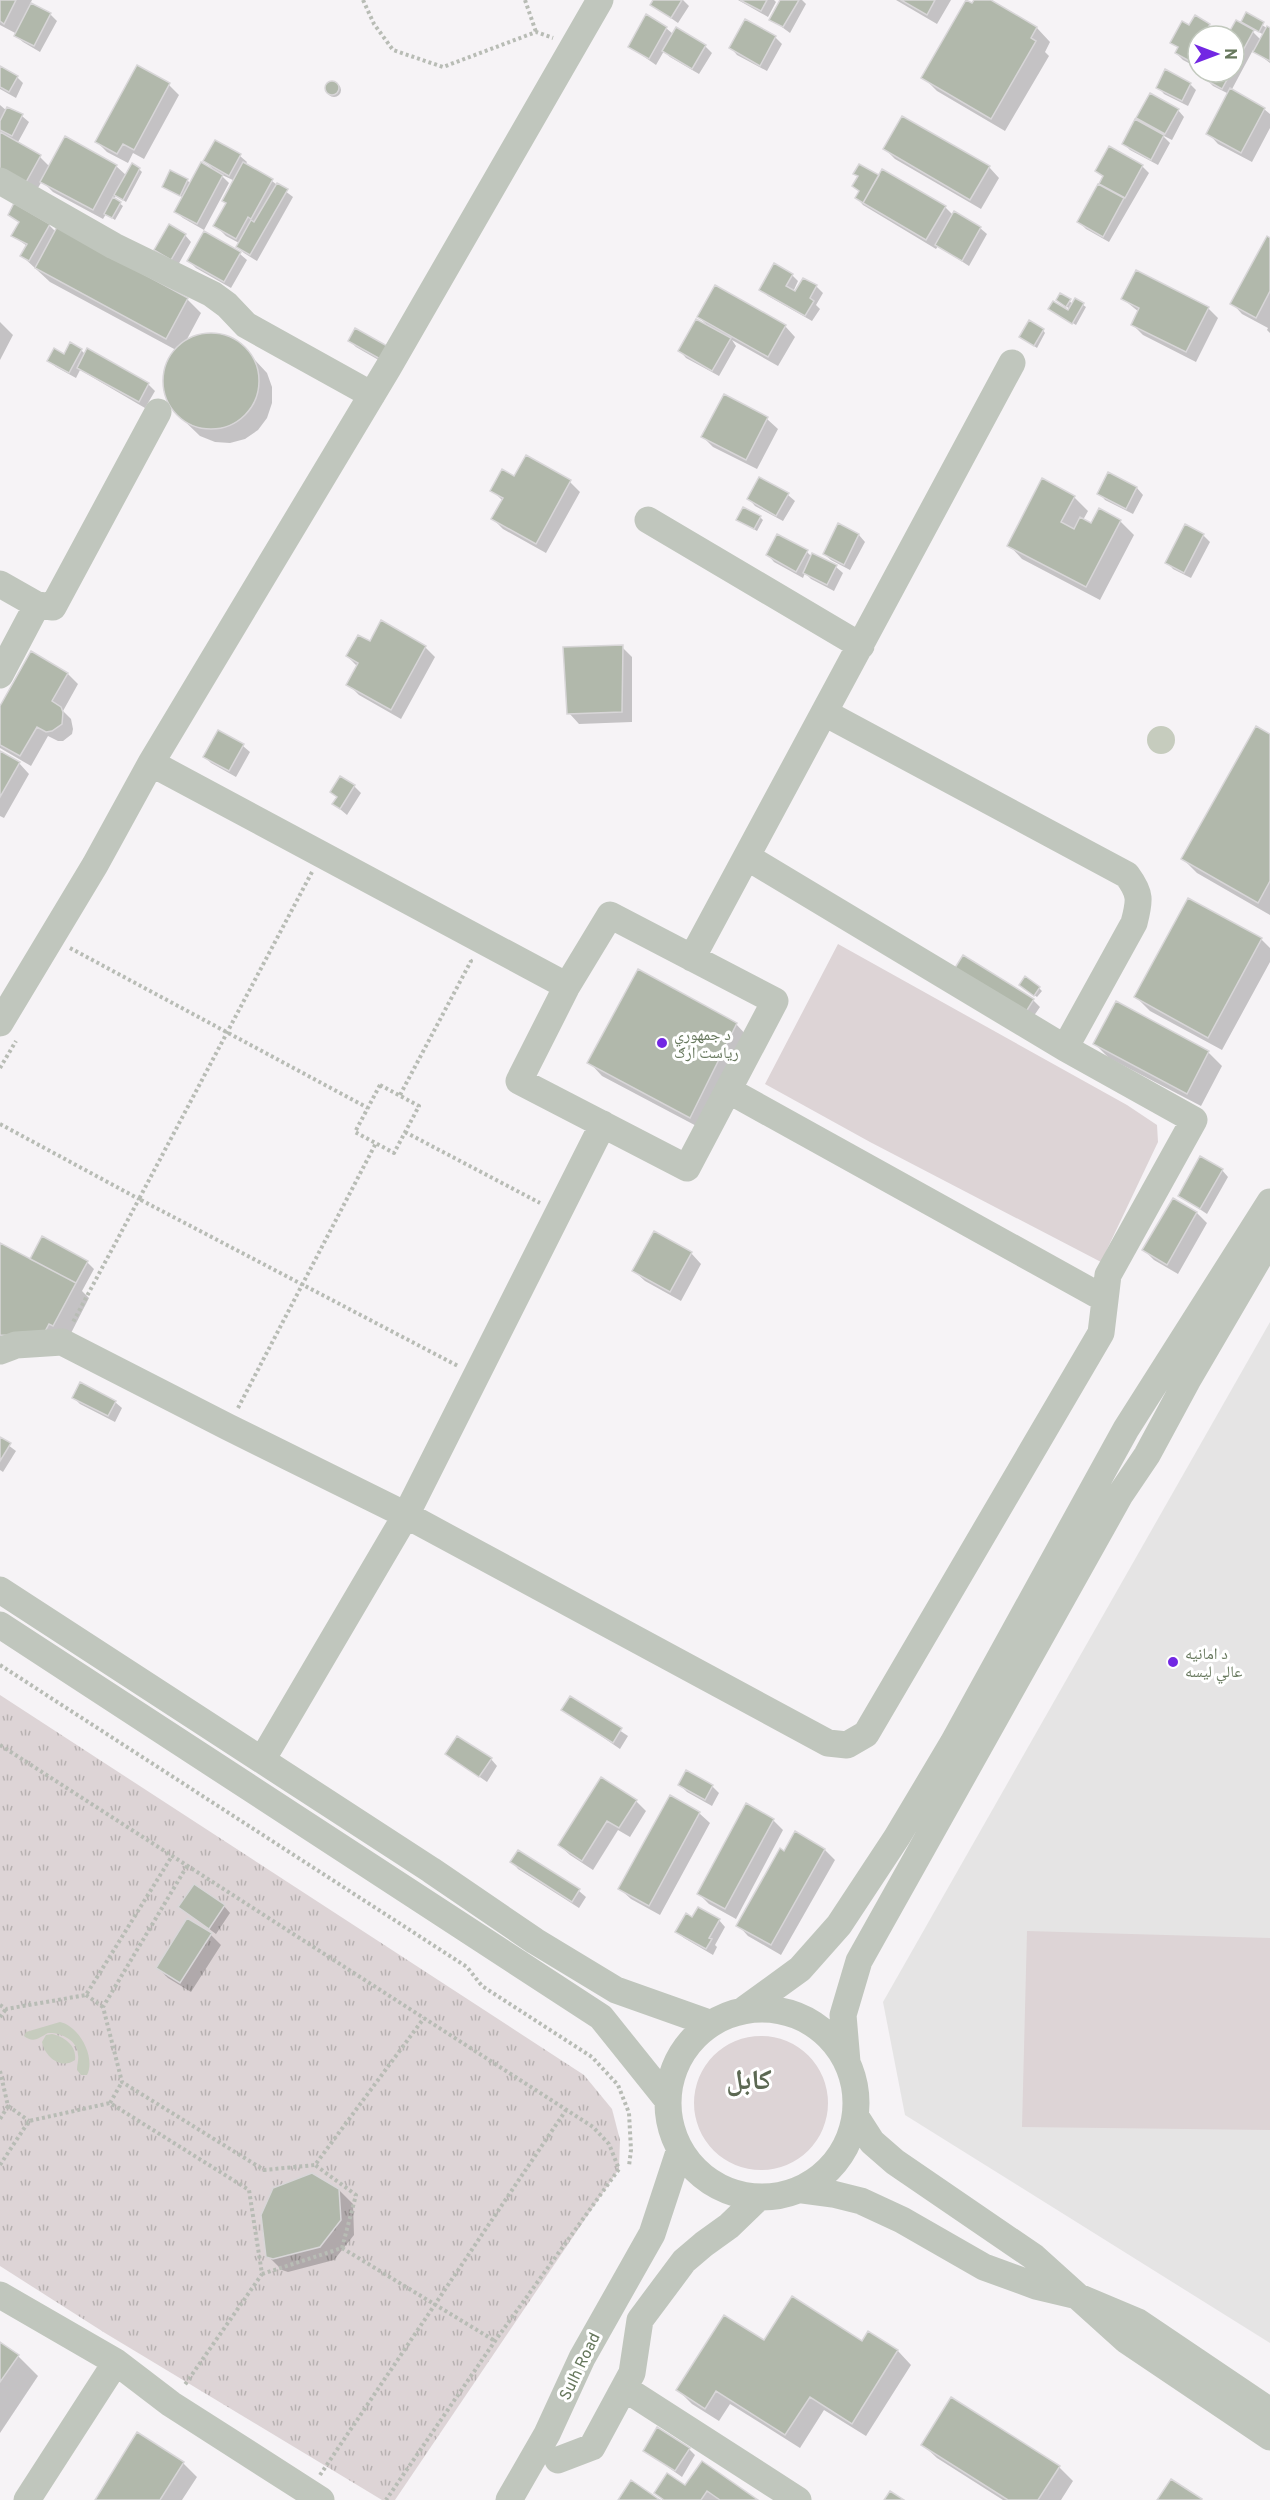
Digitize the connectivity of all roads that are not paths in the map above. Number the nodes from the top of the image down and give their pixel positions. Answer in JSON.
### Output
{"nodes":[{"id":1,"x":589,"y":2,"type":"edge"},
{"id":2,"x":0,"y":181,"type":"edge"},
{"id":3,"x":1012,"y":363,"type":"dead end"},
{"id":4,"x":372,"y":395,"type":"junction"},
{"id":5,"x":158,"y":412,"type":"dead end"},
{"id":6,"x":648,"y":520,"type":"dead end"},
{"id":7,"x":0,"y":584,"type":"edge"},
{"id":8,"x":37,"y":605,"type":"junction"},
{"id":9,"x":861,"y":646,"type":"junction"},
{"id":10,"x":0,"y":675,"type":"edge"},
{"id":11,"x":825,"y":713,"type":"junction"},
{"id":12,"x":151,"y":763,"type":"junction"},
{"id":13,"x":747,"y":857,"type":"junction"},
{"id":14,"x":692,"y":958,"type":"junction"},
{"id":15,"x":567,"y":986,"type":"junction"},
{"id":16,"x":9,"y":1031,"type":"edge"},
{"id":17,"x":1065,"y":1048,"type":"junction"},
{"id":18,"x":728,"y":1090,"type":"junction"},
{"id":19,"x":603,"y":1125,"type":"junction"},
{"id":20,"x":1270,"y":1202,"type":"edge"},
{"id":21,"x":1270,"y":1239,"type":"edge"},
{"id":22,"x":1241,"y":1268,"type":"junction"},
{"id":23,"x":1104,"y":1298,"type":"junction"},
{"id":24,"x":0,"y":1351,"type":"edge"},
{"id":25,"x":406,"y":1515,"type":"junction"},
{"id":26,"x":0,"y":1590,"type":"edge"},
{"id":27,"x":0,"y":1624,"type":"edge"},
{"id":28,"x":262,"y":1760,"type":"junction"},
{"id":29,"x":745,"y":2009,"type":"junction"},
{"id":30,"x":709,"y":2023,"type":"junction"},
{"id":31,"x":847,"y":2062,"type":"junction"},
{"id":32,"x":666,"y":2098,"type":"junction"},
{"id":33,"x":856,"y":2117,"type":"junction"},
{"id":34,"x":680,"y":2152,"type":"junction"},
{"id":35,"x":803,"y":2190,"type":"junction"},
{"id":36,"x":757,"y":2199,"type":"junction"},
{"id":37,"x":0,"y":2295,"type":"edge"},
{"id":38,"x":1074,"y":2295,"type":"junction"},
{"id":39,"x":116,"y":2362,"type":"junction"},
{"id":40,"x":624,"y":2388,"type":"junction"},
{"id":41,"x":1270,"y":2411,"type":"edge"},
{"id":42,"x":1270,"y":2437,"type":"edge"},
{"id":43,"x":558,"y":2460,"type":"dead end"},
{"id":44,"x":314,"y":2496,"type":"edge"},
{"id":45,"x":27,"y":2500,"type":"edge"},
{"id":46,"x":509,"y":2500,"type":"edge"},
{"id":47,"x":798,"y":2500,"type":"edge"}],
"edges":[{"from":1,"to":4,"type":"street"},
{"from":2,"to":4,"type":"street"},
{"from":3,"to":9,"type":"street"},
{"from":4,"to":12,"type":"street"},
{"from":5,"to":8,"type":"street"},
{"from":6,"to":9,"type":"street"},
{"from":7,"to":8,"type":"street"},
{"from":8,"to":10,"type":"street"},
{"from":9,"to":11,"type":"street"},
{"from":11,"to":13,"type":"street"},
{"from":11,"to":17,"type":"street"},
{"from":12,"to":15,"type":"street"},
{"from":12,"to":16,"type":"street"},
{"from":13,"to":14,"type":"street"},
{"from":13,"to":17,"type":"street"},
{"from":14,"to":15,"type":"street"},
{"from":14,"to":18,"type":"street"},
{"from":15,"to":19,"type":"street"},
{"from":17,"to":23,"type":"street"},
{"from":18,"to":19,"type":"street"},
{"from":18,"to":23,"type":"street"},
{"from":19,"to":25,"type":"street"},
{"from":20,"to":22,"type":"street"},
{"from":21,"to":22,"type":"street"},
{"from":22,"to":29,"type":"street"},
{"from":22,"to":31,"type":"street"},
{"from":23,"to":25,"type":"street"},
{"from":24,"to":25,"type":"street"},
{"from":25,"to":28,"type":"street"},
{"from":26,"to":28,"type":"street"},
{"from":27,"to":32,"type":"street"},
{"from":28,"to":30,"type":"street"},
{"from":29,"to":30,"type":"street"},
{"from":29,"to":31,"type":"street"},
{"from":30,"to":32,"type":"street"},
{"from":31,"to":33,"type":"street"},
{"from":32,"to":34,"type":"street"},
{"from":33,"to":35,"type":"street"},
{"from":33,"to":38,"type":"street"},
{"from":34,"to":36,"type":"street"},
{"from":34,"to":46,"type":"street","name":"Sulh Road"},
{"from":35,"to":36,"type":"street"},
{"from":35,"to":38,"type":"street"},
{"from":36,"to":40,"type":"street"},
{"from":37,"to":39,"type":"street"},
{"from":38,"to":41,"type":"street"},
{"from":38,"to":42,"type":"street"},
{"from":39,"to":44,"type":"street"},
{"from":39,"to":45,"type":"street"},
{"from":40,"to":43,"type":"street"},
{"from":40,"to":47,"type":"street"}]}
